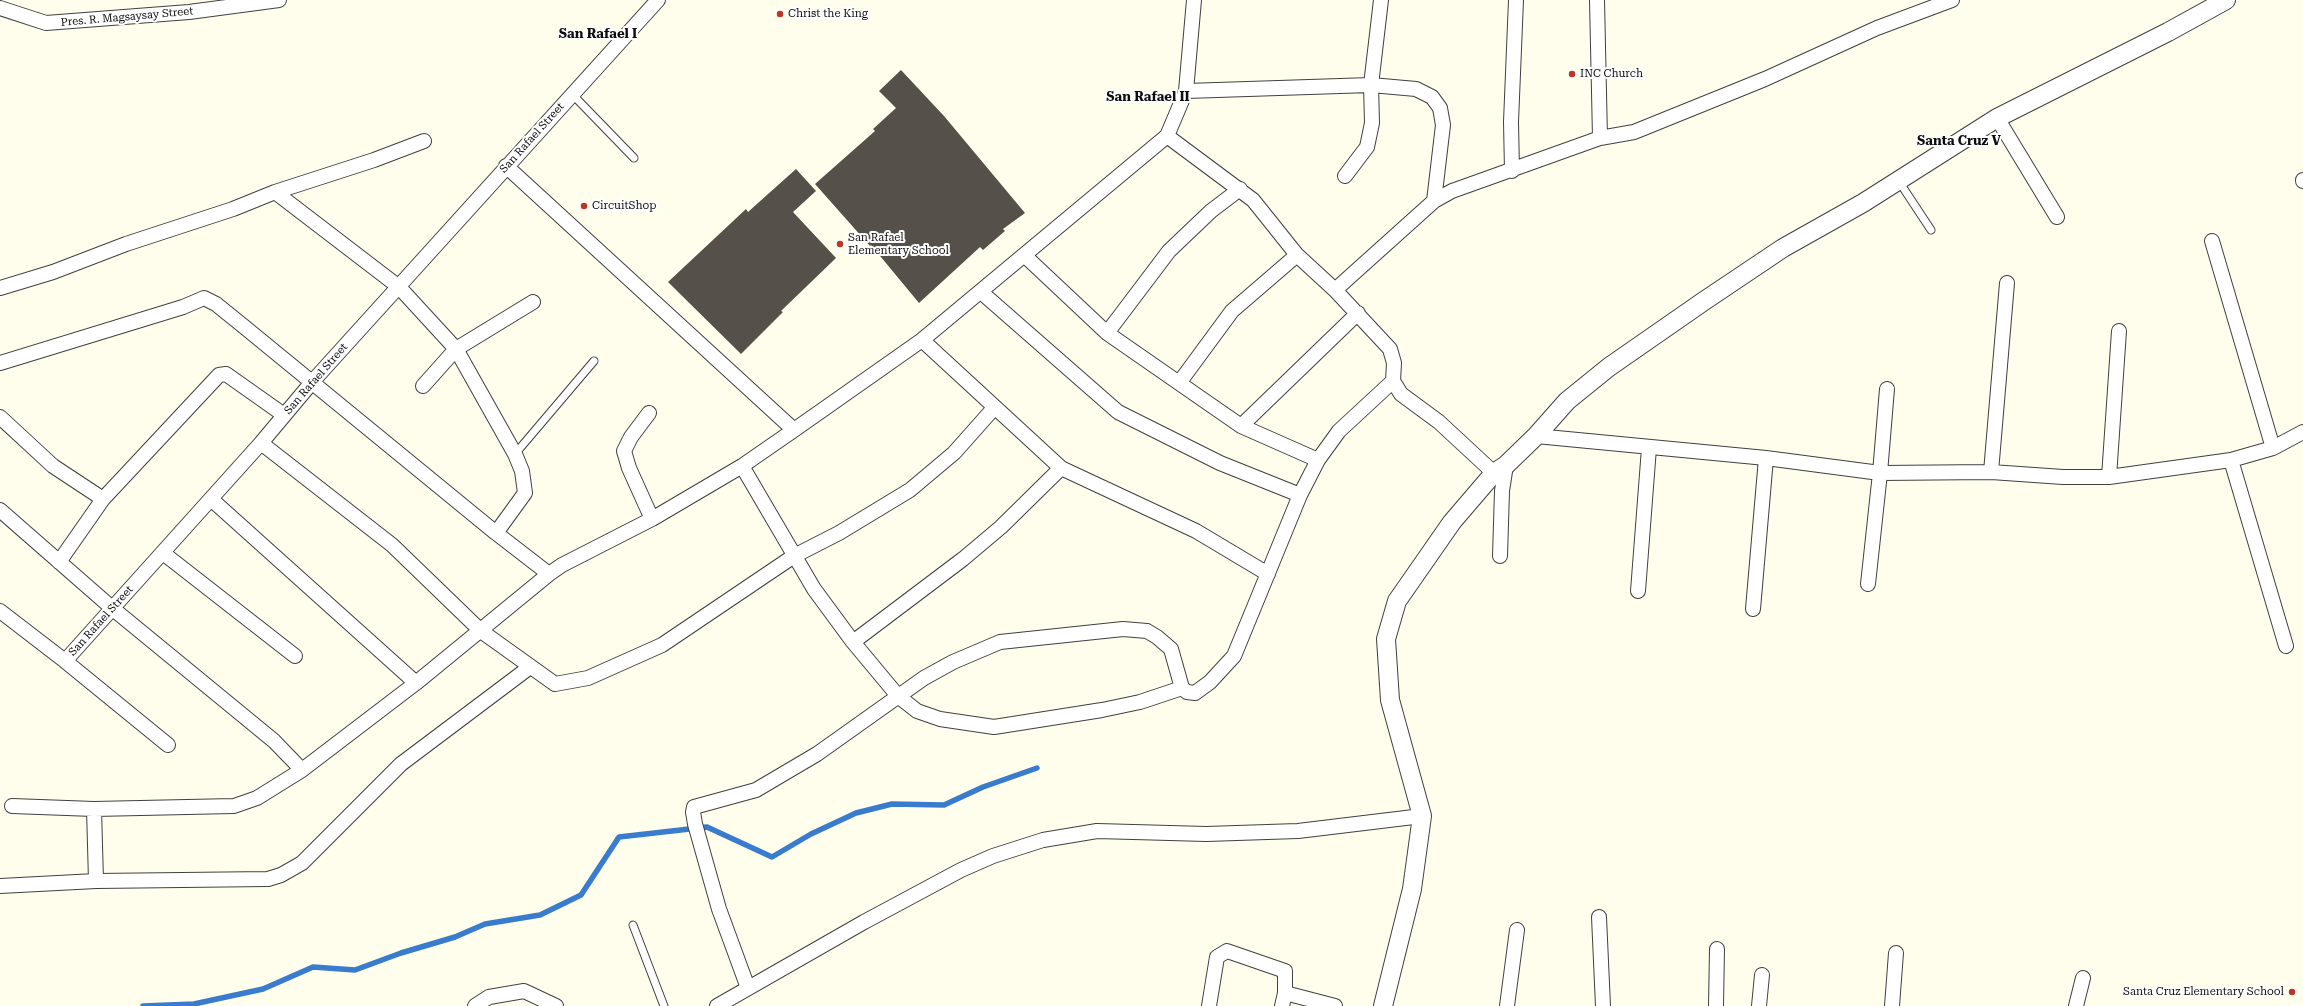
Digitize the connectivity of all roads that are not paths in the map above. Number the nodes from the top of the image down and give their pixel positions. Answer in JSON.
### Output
{"nodes":[{"id":1,"x":279,"y":0,"type":"edge"},
{"id":2,"x":658,"y":0,"type":"edge"},
{"id":3,"x":1194,"y":0,"type":"edge"},
{"id":4,"x":1382,"y":0,"type":"edge"},
{"id":5,"x":1516,"y":0,"type":"edge"},
{"id":6,"x":1597,"y":0,"type":"edge"},
{"id":7,"x":1952,"y":0,"type":"edge"},
{"id":8,"x":2226,"y":0,"type":"edge"},
{"id":9,"x":0,"y":8,"type":"edge"},
{"id":10,"x":1371,"y":84,"type":"junction"},
{"id":11,"x":1186,"y":91,"type":"junction"},
{"id":12,"x":572,"y":94,"type":"junction"},
{"id":13,"x":1997,"y":118,"type":"junction"},
{"id":14,"x":1167,"y":136,"type":"junction"},
{"id":15,"x":1600,"y":138,"type":"junction"},
{"id":16,"x":424,"y":141,"type":"dead end"},
{"id":17,"x":634,"y":158,"type":"dead end"},
{"id":18,"x":506,"y":166,"type":"junction"},
{"id":19,"x":1512,"y":171,"type":"junction"},
{"id":20,"x":1344,"y":176,"type":"dead end"},
{"id":21,"x":1898,"y":180,"type":"junction"},
{"id":22,"x":1240,"y":189,"type":"junction"},
{"id":23,"x":275,"y":192,"type":"junction"},
{"id":24,"x":1434,"y":201,"type":"junction"},
{"id":25,"x":2057,"y":217,"type":"dead end"},
{"id":26,"x":1931,"y":230,"type":"dead end"},
{"id":27,"x":2212,"y":240,"type":"dead end"},
{"id":28,"x":1024,"y":255,"type":"junction"},
{"id":29,"x":1297,"y":255,"type":"junction"},
{"id":30,"x":2007,"y":283,"type":"dead end"},
{"id":31,"x":399,"y":286,"type":"junction"},
{"id":32,"x":0,"y":288,"type":"edge"},
{"id":33,"x":1336,"y":290,"type":"junction"},
{"id":34,"x":981,"y":292,"type":"junction"},
{"id":35,"x":533,"y":302,"type":"dead end"},
{"id":36,"x":1358,"y":313,"type":"junction"},
{"id":37,"x":2120,"y":331,"type":"dead end"},
{"id":38,"x":1107,"y":333,"type":"junction"},
{"id":39,"x":922,"y":340,"type":"junction"},
{"id":40,"x":456,"y":349,"type":"junction"},
{"id":41,"x":594,"y":361,"type":"dead end"},
{"id":42,"x":0,"y":363,"type":"edge"},
{"id":43,"x":313,"y":381,"type":"junction"},
{"id":44,"x":1393,"y":381,"type":"junction"},
{"id":45,"x":1179,"y":383,"type":"junction"},
{"id":46,"x":422,"y":386,"type":"dead end"},
{"id":47,"x":1887,"y":389,"type":"dead end"},
{"id":48,"x":994,"y":408,"type":"junction"},
{"id":49,"x":650,"y":413,"type":"dead end"},
{"id":50,"x":284,"y":415,"type":"junction"},
{"id":51,"x":0,"y":417,"type":"edge"},
{"id":52,"x":1241,"y":426,"type":"junction"},
{"id":53,"x":794,"y":430,"type":"junction"},
{"id":54,"x":2303,"y":432,"type":"edge"},
{"id":55,"x":1536,"y":436,"type":"junction"},
{"id":56,"x":261,"y":443,"type":"junction"},
{"id":57,"x":1649,"y":448,"type":"junction"},
{"id":58,"x":2273,"y":448,"type":"junction"},
{"id":59,"x":515,"y":454,"type":"junction"},
{"id":60,"x":1766,"y":458,"type":"junction"},
{"id":61,"x":1318,"y":460,"type":"junction"},
{"id":62,"x":2231,"y":460,"type":"junction"},
{"id":63,"x":742,"y":466,"type":"junction"},
{"id":64,"x":1061,"y":468,"type":"junction"},
{"id":65,"x":1500,"y":469,"type":"junction"},
{"id":66,"x":1991,"y":472,"type":"junction"},
{"id":67,"x":1880,"y":473,"type":"junction"},
{"id":68,"x":2109,"y":478,"type":"junction"},
{"id":69,"x":1300,"y":495,"type":"junction"},
{"id":70,"x":103,"y":499,"type":"junction"},
{"id":71,"x":211,"y":499,"type":"junction"},
{"id":72,"x":0,"y":510,"type":"edge"},
{"id":73,"x":652,"y":519,"type":"junction"},
{"id":74,"x":496,"y":533,"type":"junction"},
{"id":75,"x":164,"y":553,"type":"junction"},
{"id":76,"x":794,"y":556,"type":"junction"},
{"id":77,"x":1500,"y":556,"type":"dead end"},
{"id":78,"x":60,"y":562,"type":"junction"},
{"id":79,"x":549,"y":574,"type":"junction"},
{"id":80,"x":1268,"y":574,"type":"junction"},
{"id":81,"x":1868,"y":584,"type":"dead end"},
{"id":82,"x":1638,"y":591,"type":"dead end"},
{"id":83,"x":112,"y":608,"type":"junction"},
{"id":84,"x":1753,"y":609,"type":"dead end"},
{"id":85,"x":0,"y":612,"type":"edge"},
{"id":86,"x":481,"y":631,"type":"junction"},
{"id":87,"x":853,"y":642,"type":"junction"},
{"id":88,"x":2286,"y":646,"type":"dead end"},
{"id":89,"x":296,"y":656,"type":"dead end"},
{"id":90,"x":65,"y":661,"type":"junction"},
{"id":91,"x":530,"y":667,"type":"junction"},
{"id":92,"x":416,"y":683,"type":"junction"},
{"id":93,"x":1182,"y":688,"type":"junction"},
{"id":94,"x":898,"y":696,"type":"junction"},
{"id":95,"x":168,"y":745,"type":"dead end"},
{"id":96,"x":302,"y":770,"type":"junction"},
{"id":97,"x":12,"y":806,"type":"dead end"},
{"id":98,"x":94,"y":809,"type":"junction"},
{"id":99,"x":1422,"y":816,"type":"junction"},
{"id":100,"x":96,"y":881,"type":"junction"},
{"id":101,"x":0,"y":886,"type":"edge"},
{"id":102,"x":1599,"y":917,"type":"dead end"},
{"id":103,"x":633,"y":925,"type":"dead end"},
{"id":104,"x":1517,"y":930,"type":"dead end"},
{"id":105,"x":1717,"y":950,"type":"dead end"},
{"id":106,"x":1896,"y":953,"type":"dead end"},
{"id":107,"x":1762,"y":975,"type":"dead end"},
{"id":108,"x":2083,"y":978,"type":"dead end"},
{"id":109,"x":748,"y":988,"type":"junction"},
{"id":110,"x":1283,"y":999,"type":"edge"},
{"id":111,"x":475,"y":1006,"type":"edge"},
{"id":112,"x":556,"y":1006,"type":"edge"},
{"id":113,"x":664,"y":1006,"type":"edge"},
{"id":114,"x":717,"y":1006,"type":"edge"},
{"id":115,"x":1209,"y":1006,"type":"edge"},
{"id":116,"x":1335,"y":1006,"type":"edge"},
{"id":117,"x":1383,"y":1006,"type":"edge"},
{"id":118,"x":1507,"y":1006,"type":"edge"},
{"id":119,"x":1603,"y":1006,"type":"edge"},
{"id":120,"x":1716,"y":1006,"type":"edge"},
{"id":121,"x":1759,"y":1006,"type":"edge"},
{"id":122,"x":1892,"y":1006,"type":"edge"},
{"id":123,"x":2076,"y":1006,"type":"edge"}],
"edges":[{"from":1,"to":9,"type":"street","name":"Pres. R. Magsaysay Street"},
{"from":2,"to":12,"type":"street","name":"San Rafael Street"},
{"from":3,"to":11,"type":"street"},
{"from":4,"to":10,"type":"street"},
{"from":5,"to":19,"type":"street"},
{"from":6,"to":15,"type":"street"},
{"from":7,"to":15,"type":"street"},
{"from":8,"to":13,"type":"street"},
{"from":10,"to":11,"type":"street"},
{"from":10,"to":20,"type":"street"},
{"from":10,"to":24,"type":"street"},
{"from":11,"to":14,"type":"street"},
{"from":12,"to":17,"type":"lane"},
{"from":12,"to":18,"type":"street","name":"San Rafael Street"},
{"from":13,"to":21,"type":"street"},
{"from":13,"to":25,"type":"street"},
{"from":14,"to":22,"type":"street"},
{"from":14,"to":28,"type":"street"},
{"from":15,"to":19,"type":"street"},
{"from":16,"to":23,"type":"street"},
{"from":18,"to":31,"type":"street","name":"San Rafael Street"},
{"from":18,"to":53,"type":"street"},
{"from":19,"to":24,"type":"street"},
{"from":21,"to":26,"type":"lane"},
{"from":21,"to":55,"type":"street"},
{"from":22,"to":29,"type":"street"},
{"from":22,"to":38,"type":"street"},
{"from":23,"to":31,"type":"street"},
{"from":23,"to":32,"type":"street"},
{"from":24,"to":33,"type":"street"},
{"from":27,"to":58,"type":"street"},
{"from":28,"to":34,"type":"street"},
{"from":28,"to":38,"type":"street"},
{"from":29,"to":33,"type":"street"},
{"from":29,"to":45,"type":"street"},
{"from":30,"to":66,"type":"street"},
{"from":31,"to":40,"type":"street"},
{"from":31,"to":43,"type":"street","name":"San Rafael Street"},
{"from":33,"to":36,"type":"street"},
{"from":34,"to":39,"type":"street"},
{"from":34,"to":69,"type":"street"},
{"from":35,"to":40,"type":"street"},
{"from":36,"to":44,"type":"street"},
{"from":36,"to":52,"type":"street"},
{"from":37,"to":68,"type":"street"},
{"from":38,"to":45,"type":"street"},
{"from":39,"to":48,"type":"street"},
{"from":39,"to":53,"type":"street"},
{"from":40,"to":46,"type":"street"},
{"from":40,"to":59,"type":"street"},
{"from":41,"to":59,"type":"lane"},
{"from":42,"to":43,"type":"street"},
{"from":43,"to":50,"type":"street","name":"San Rafael Street"},
{"from":43,"to":74,"type":"street"},
{"from":44,"to":61,"type":"street"},
{"from":44,"to":65,"type":"street"},
{"from":45,"to":52,"type":"street"},
{"from":47,"to":67,"type":"street"},
{"from":48,"to":64,"type":"street"},
{"from":48,"to":76,"type":"street"},
{"from":49,"to":73,"type":"street"},
{"from":50,"to":56,"type":"street","name":"San Rafael Street"},
{"from":50,"to":70,"type":"street"},
{"from":51,"to":70,"type":"street"},
{"from":52,"to":61,"type":"street"},
{"from":53,"to":63,"type":"street"},
{"from":54,"to":58,"type":"street"},
{"from":55,"to":57,"type":"street"},
{"from":55,"to":65,"type":"street"},
{"from":56,"to":71,"type":"street","name":"San Rafael Street"},
{"from":56,"to":86,"type":"street"},
{"from":57,"to":60,"type":"street"},
{"from":57,"to":82,"type":"street"},
{"from":58,"to":62,"type":"street"},
{"from":59,"to":74,"type":"street"},
{"from":60,"to":67,"type":"street"},
{"from":60,"to":84,"type":"street"},
{"from":61,"to":69,"type":"street"},
{"from":62,"to":68,"type":"street"},
{"from":62,"to":88,"type":"street"},
{"from":63,"to":73,"type":"street"},
{"from":63,"to":76,"type":"street"},
{"from":64,"to":80,"type":"street"},
{"from":64,"to":87,"type":"street"},
{"from":65,"to":77,"type":"street"},
{"from":65,"to":99,"type":"street"},
{"from":66,"to":67,"type":"street"},
{"from":66,"to":68,"type":"street"},
{"from":67,"to":81,"type":"street"},
{"from":69,"to":80,"type":"street"},
{"from":70,"to":78,"type":"street"},
{"from":71,"to":75,"type":"street","name":"San Rafael Street"},
{"from":71,"to":92,"type":"street"},
{"from":72,"to":78,"type":"street"},
{"from":73,"to":79,"type":"street"},
{"from":74,"to":79,"type":"street"},
{"from":75,"to":83,"type":"street","name":"San Rafael Street"},
{"from":75,"to":89,"type":"street"},
{"from":76,"to":87,"type":"street"},
{"from":76,"to":91,"type":"street"},
{"from":78,"to":83,"type":"street"},
{"from":79,"to":86,"type":"street"},
{"from":80,"to":93,"type":"street"},
{"from":83,"to":90,"type":"street","name":"San Rafael Street"},
{"from":83,"to":96,"type":"street"},
{"from":85,"to":90,"type":"street"},
{"from":86,"to":91,"type":"street"},
{"from":86,"to":92,"type":"street"},
{"from":87,"to":94,"type":"street"},
{"from":90,"to":95,"type":"street","name":"San Rafael Street"},
{"from":91,"to":100,"type":"street"},
{"from":92,"to":96,"type":"street"},
{"from":93,"to":94,"type":"street"},
{"from":93,"to":94,"type":"street"},
{"from":94,"to":109,"type":"street"},
{"from":96,"to":98,"type":"street"},
{"from":97,"to":98,"type":"street"},
{"from":98,"to":100,"type":"street"},
{"from":99,"to":109,"type":"street"},
{"from":99,"to":117,"type":"street"},
{"from":100,"to":101,"type":"street"},
{"from":102,"to":119,"type":"street"},
{"from":103,"to":113,"type":"lane"},
{"from":104,"to":118,"type":"street"},
{"from":105,"to":120,"type":"street"},
{"from":106,"to":122,"type":"street"},
{"from":107,"to":121,"type":"street"},
{"from":108,"to":123,"type":"street"},
{"from":109,"to":114,"type":"street"},
{"from":110,"to":115,"type":"street"},
{"from":110,"to":116,"type":"street"},
{"from":111,"to":112,"type":"street"}]}
